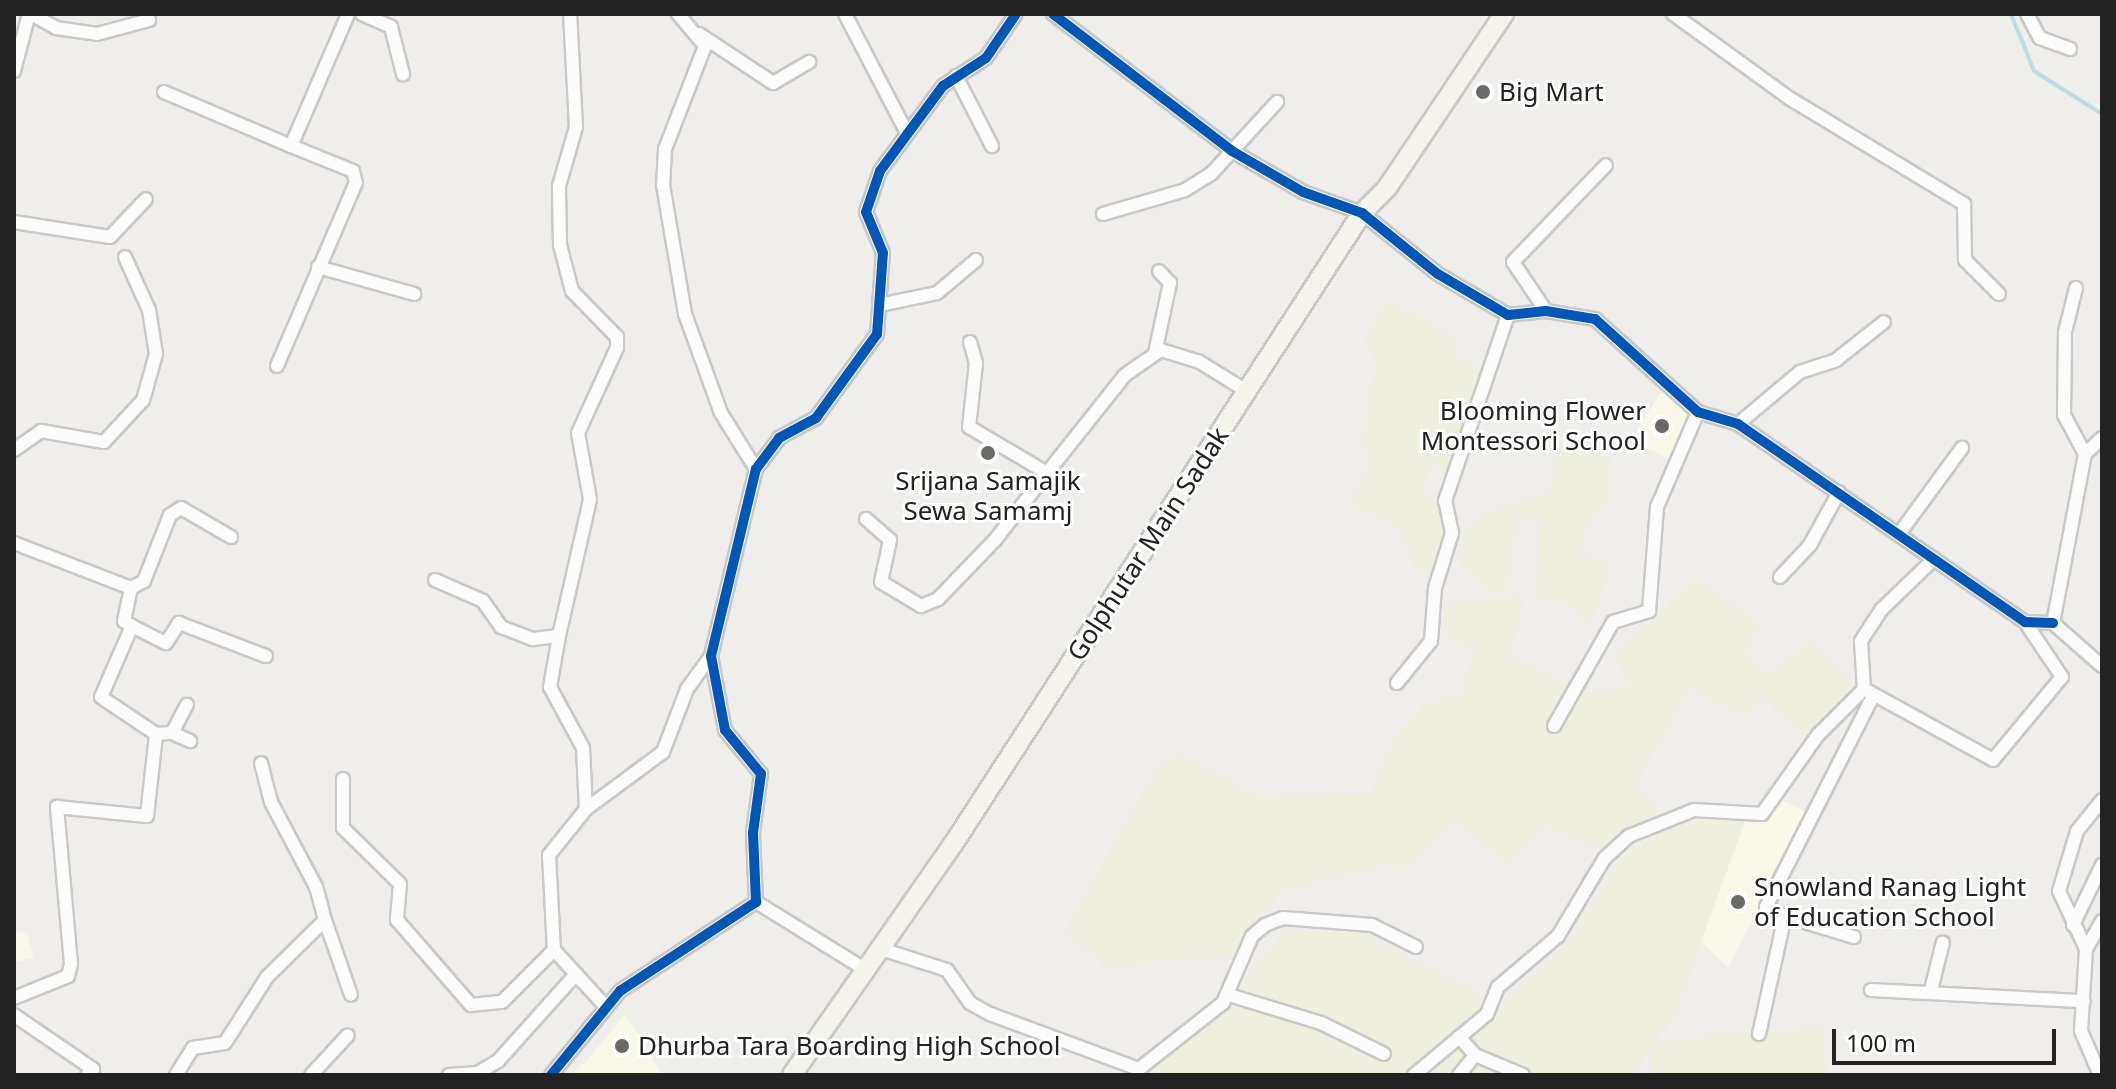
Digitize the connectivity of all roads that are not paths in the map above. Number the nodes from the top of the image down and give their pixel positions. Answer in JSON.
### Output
{"nodes":[{"id":1,"x":30,"y":14,"type":"edge"},
{"id":2,"x":348,"y":14,"type":"edge"},
{"id":3,"x":362,"y":14,"type":"edge"},
{"id":4,"x":570,"y":14,"type":"edge"},
{"id":5,"x":678,"y":14,"type":"edge"},
{"id":6,"x":845,"y":14,"type":"edge"},
{"id":7,"x":1016,"y":14,"type":"edge"},
{"id":8,"x":1053,"y":14,"type":"edge"},
{"id":9,"x":1504,"y":14,"type":"edge"},
{"id":10,"x":1673,"y":14,"type":"edge"},
{"id":11,"x":2027,"y":14,"type":"edge"},
{"id":12,"x":149,"y":20,"type":"dead end"},
{"id":13,"x":696,"y":33,"type":"junction"},
{"id":14,"x":17,"y":44,"type":"edge"},
{"id":15,"x":2070,"y":49,"type":"dead end"},
{"id":16,"x":809,"y":62,"type":"dead end"},
{"id":17,"x":14,"y":71,"type":"edge"},
{"id":18,"x":403,"y":74,"type":"dead end"},
{"id":19,"x":956,"y":76,"type":"junction"},
{"id":20,"x":164,"y":92,"type":"dead end"},
{"id":21,"x":1277,"y":102,"type":"dead end"},
{"id":22,"x":906,"y":131,"type":"junction"},
{"id":23,"x":291,"y":146,"type":"junction"},
{"id":24,"x":992,"y":146,"type":"dead end"},
{"id":25,"x":1232,"y":151,"type":"junction"},
{"id":26,"x":1606,"y":165,"type":"dead end"},
{"id":27,"x":146,"y":199,"type":"dead end"},
{"id":28,"x":1362,"y":213,"type":"junction"},
{"id":29,"x":1103,"y":214,"type":"dead end"},
{"id":30,"x":14,"y":222,"type":"edge"},
{"id":31,"x":125,"y":257,"type":"dead end"},
{"id":32,"x":976,"y":260,"type":"dead end"},
{"id":33,"x":318,"y":267,"type":"junction"},
{"id":34,"x":1159,"y":271,"type":"dead end"},
{"id":35,"x":2076,"y":288,"type":"dead end"},
{"id":36,"x":414,"y":294,"type":"dead end"},
{"id":37,"x":1999,"y":294,"type":"dead end"},
{"id":38,"x":884,"y":304,"type":"junction"},
{"id":39,"x":1546,"y":311,"type":"junction"},
{"id":40,"x":1508,"y":315,"type":"junction"},
{"id":41,"x":1884,"y":322,"type":"dead end"},
{"id":42,"x":970,"y":342,"type":"dead end"},
{"id":43,"x":1155,"y":353,"type":"junction"},
{"id":44,"x":277,"y":366,"type":"dead end"},
{"id":45,"x":1245,"y":390,"type":"junction"},
{"id":46,"x":1698,"y":412,"type":"junction"},
{"id":47,"x":1738,"y":424,"type":"junction"},
{"id":48,"x":2102,"y":438,"type":"edge"},
{"id":49,"x":1962,"y":448,"type":"dead end"},
{"id":50,"x":14,"y":450,"type":"edge"},
{"id":51,"x":2085,"y":454,"type":"junction"},
{"id":52,"x":756,"y":469,"type":"junction"},
{"id":53,"x":1047,"y":473,"type":"junction"},
{"id":54,"x":1839,"y":492,"type":"junction"},
{"id":55,"x":866,"y":519,"type":"dead end"},
{"id":56,"x":1899,"y":534,"type":"junction"},
{"id":57,"x":231,"y":537,"type":"dead end"},
{"id":58,"x":14,"y":543,"type":"edge"},
{"id":59,"x":1934,"y":559,"type":"junction"},
{"id":60,"x":1780,"y":577,"type":"dead end"},
{"id":61,"x":435,"y":580,"type":"dead end"},
{"id":62,"x":131,"y":588,"type":"junction"},
{"id":63,"x":2025,"y":622,"type":"junction"},
{"id":64,"x":2053,"y":623,"type":"junction"},
{"id":65,"x":132,"y":626,"type":"junction"},
{"id":66,"x":559,"y":636,"type":"junction"},
{"id":67,"x":266,"y":656,"type":"dead end"},
{"id":68,"x":711,"y":656,"type":"junction"},
{"id":69,"x":2102,"y":666,"type":"edge"},
{"id":70,"x":1397,"y":683,"type":"dead end"},
{"id":71,"x":1868,"y":694,"type":"junction"},
{"id":72,"x":187,"y":705,"type":"dead end"},
{"id":73,"x":1554,"y":726,"type":"dead end"},
{"id":74,"x":172,"y":733,"type":"junction"},
{"id":75,"x":156,"y":734,"type":"junction"},
{"id":76,"x":190,"y":741,"type":"dead end"},
{"id":77,"x":261,"y":763,"type":"dead end"},
{"id":78,"x":343,"y":779,"type":"dead end"},
{"id":79,"x":2102,"y":800,"type":"edge"},
{"id":80,"x":586,"y":809,"type":"junction"},
{"id":81,"x":2102,"y":865,"type":"edge"},
{"id":82,"x":756,"y":902,"type":"junction"},
{"id":83,"x":1785,"y":916,"type":"junction"},
{"id":84,"x":325,"y":920,"type":"junction"},
{"id":85,"x":2102,"y":921,"type":"edge"},
{"id":86,"x":2073,"y":925,"type":"junction"},
{"id":87,"x":1854,"y":937,"type":"dead end"},
{"id":88,"x":1943,"y":942,"type":"dead end"},
{"id":89,"x":1416,"y":947,"type":"dead end"},
{"id":90,"x":878,"y":948,"type":"junction"},
{"id":91,"x":2086,"y":949,"type":"junction"},
{"id":92,"x":554,"y":950,"type":"junction"},
{"id":93,"x":866,"y":970,"type":"junction"},
{"id":94,"x":576,"y":974,"type":"junction"},
{"id":95,"x":1871,"y":990,"type":"dead end"},
{"id":96,"x":1931,"y":990,"type":"junction"},
{"id":97,"x":351,"y":995,"type":"dead end"},
{"id":98,"x":1229,"y":995,"type":"junction"},
{"id":99,"x":14,"y":998,"type":"edge"},
{"id":100,"x":2084,"y":1001,"type":"junction"},
{"id":101,"x":606,"y":1007,"type":"junction"},
{"id":102,"x":14,"y":1015,"type":"edge"},
{"id":103,"x":1759,"y":1034,"type":"dead end"},
{"id":104,"x":348,"y":1035,"type":"dead end"},
{"id":105,"x":1459,"y":1037,"type":"junction"},
{"id":106,"x":1384,"y":1054,"type":"dead end"},
{"id":107,"x":1475,"y":1055,"type":"junction"},
{"id":108,"x":1139,"y":1072,"type":"edge"},
{"id":109,"x":92,"y":1073,"type":"edge"},
{"id":110,"x":176,"y":1075,"type":"edge"},
{"id":111,"x":311,"y":1075,"type":"edge"},
{"id":112,"x":449,"y":1075,"type":"edge"},
{"id":113,"x":551,"y":1075,"type":"edge"},
{"id":114,"x":792,"y":1075,"type":"edge"},
{"id":115,"x":1414,"y":1075,"type":"edge"},
{"id":116,"x":1459,"y":1075,"type":"edge"},
{"id":117,"x":1523,"y":1075,"type":"edge"},
{"id":118,"x":2100,"y":1075,"type":"edge"}],
"edges":[{"from":1,"to":12,"type":"street"},
{"from":1,"to":14,"type":"street"},
{"from":2,"to":23,"type":"street"},
{"from":3,"to":18,"type":"street"},
{"from":4,"to":66,"type":"street"},
{"from":5,"to":13,"type":"street"},
{"from":6,"to":22,"type":"street"},
{"from":7,"to":19,"type":"street"},
{"from":8,"to":25,"type":"street"},
{"from":9,"to":28,"type":"main road","name":"Golphutar Main Sadak"},
{"from":10,"to":37,"type":"street"},
{"from":11,"to":15,"type":"street"},
{"from":13,"to":16,"type":"street"},
{"from":13,"to":52,"type":"street"},
{"from":14,"to":17,"type":"street"},
{"from":19,"to":22,"type":"street"},
{"from":19,"to":24,"type":"street"},
{"from":20,"to":23,"type":"street"},
{"from":21,"to":25,"type":"street"},
{"from":22,"to":38,"type":"street"},
{"from":23,"to":33,"type":"street"},
{"from":25,"to":28,"type":"street"},
{"from":25,"to":29,"type":"street"},
{"from":26,"to":39,"type":"street"},
{"from":27,"to":30,"type":"street"},
{"from":28,"to":40,"type":"street"},
{"from":28,"to":45,"type":"main road","name":"Golphutar Main Sadak"},
{"from":31,"to":50,"type":"street"},
{"from":32,"to":38,"type":"street"},
{"from":33,"to":36,"type":"street"},
{"from":33,"to":44,"type":"street"},
{"from":34,"to":43,"type":"street"},
{"from":35,"to":51,"type":"street"},
{"from":38,"to":52,"type":"street"},
{"from":39,"to":40,"type":"street"},
{"from":39,"to":46,"type":"street"},
{"from":40,"to":70,"type":"street"},
{"from":41,"to":47,"type":"street"},
{"from":42,"to":53,"type":"street"},
{"from":43,"to":45,"type":"street"},
{"from":43,"to":53,"type":"street"},
{"from":45,"to":90,"type":"main road","name":"Golphutar Main Sadak"},
{"from":46,"to":47,"type":"street"},
{"from":46,"to":73,"type":"street"},
{"from":47,"to":54,"type":"street"},
{"from":48,"to":51,"type":"street"},
{"from":49,"to":56,"type":"street"},
{"from":51,"to":64,"type":"street"},
{"from":52,"to":68,"type":"street"},
{"from":53,"to":55,"type":"street"},
{"from":54,"to":56,"type":"street"},
{"from":54,"to":60,"type":"street"},
{"from":56,"to":59,"type":"street"},
{"from":57,"to":62,"type":"street"},
{"from":58,"to":62,"type":"street"},
{"from":59,"to":63,"type":"street"},
{"from":59,"to":71,"type":"street"},
{"from":61,"to":66,"type":"street"},
{"from":62,"to":65,"type":"street"},
{"from":63,"to":64,"type":"street"},
{"from":63,"to":71,"type":"street"},
{"from":64,"to":69,"type":"street"},
{"from":65,"to":67,"type":"street"},
{"from":65,"to":75,"type":"street"},
{"from":66,"to":80,"type":"street"},
{"from":68,"to":80,"type":"street"},
{"from":68,"to":82,"type":"street"},
{"from":71,"to":83,"type":"street"},
{"from":71,"to":105,"type":"street"},
{"from":72,"to":74,"type":"street"},
{"from":74,"to":75,"type":"street"},
{"from":74,"to":76,"type":"street"},
{"from":75,"to":99,"type":"street"},
{"from":77,"to":84,"type":"street"},
{"from":78,"to":92,"type":"street"},
{"from":79,"to":86,"type":"street"},
{"from":80,"to":92,"type":"street"},
{"from":81,"to":86,"type":"street"},
{"from":82,"to":93,"type":"street"},
{"from":82,"to":101,"type":"street"},
{"from":83,"to":87,"type":"street"},
{"from":83,"to":103,"type":"street"},
{"from":84,"to":97,"type":"street"},
{"from":84,"to":110,"type":"street"},
{"from":85,"to":91,"type":"street"},
{"from":86,"to":91,"type":"street"},
{"from":88,"to":96,"type":"street"},
{"from":89,"to":98,"type":"street"},
{"from":90,"to":93,"type":"main road","name":"Golphutar Main Sadak"},
{"from":90,"to":108,"type":"street"},
{"from":91,"to":100,"type":"street"},
{"from":92,"to":94,"type":"street"},
{"from":93,"to":114,"type":"main road","name":"Golphutar Main Sadak"},
{"from":94,"to":101,"type":"street"},
{"from":94,"to":112,"type":"street"},
{"from":95,"to":96,"type":"street"},
{"from":96,"to":100,"type":"street"},
{"from":98,"to":106,"type":"street"},
{"from":98,"to":108,"type":"street"},
{"from":100,"to":118,"type":"street"},
{"from":101,"to":113,"type":"street"},
{"from":102,"to":109,"type":"street"},
{"from":104,"to":111,"type":"street"},
{"from":105,"to":107,"type":"street"},
{"from":105,"to":115,"type":"street"},
{"from":107,"to":116,"type":"street"},
{"from":107,"to":117,"type":"street"}]}
